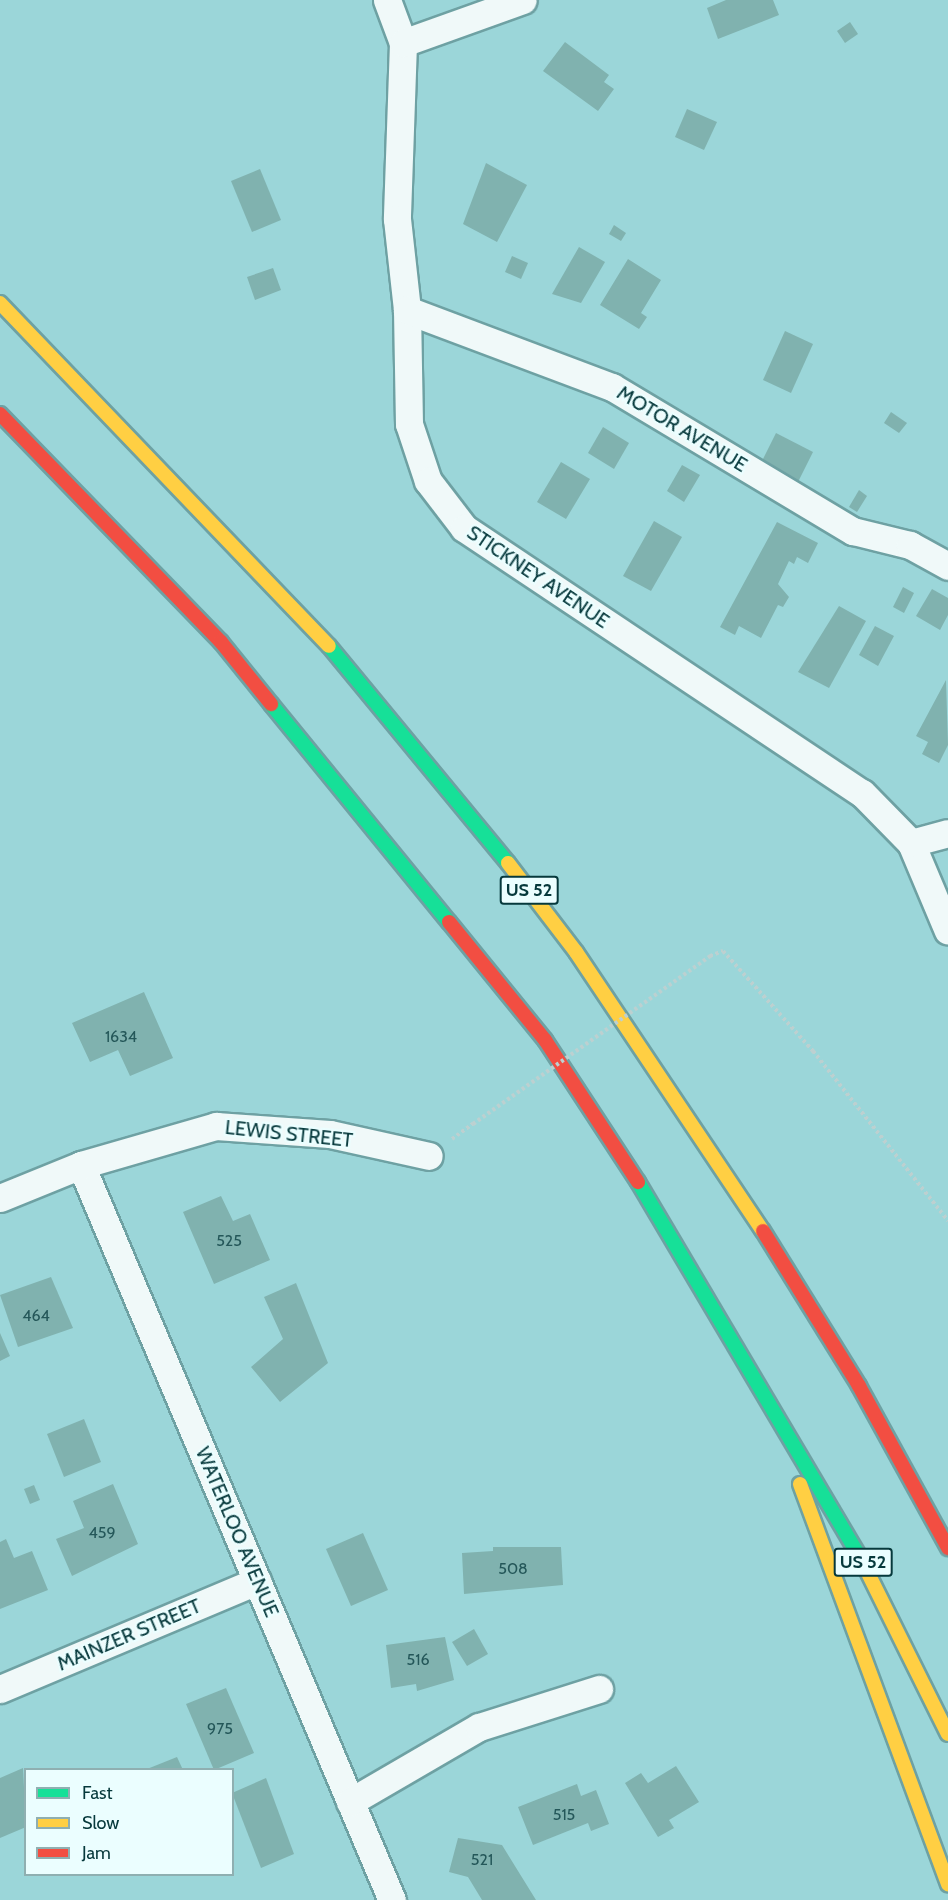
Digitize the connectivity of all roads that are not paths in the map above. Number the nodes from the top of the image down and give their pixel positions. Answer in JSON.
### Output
{"nodes":[{"id":1,"x":387,"y":0,"type":"edge"},
{"id":2,"x":523,"y":0,"type":"edge"},
{"id":3,"x":402,"y":43,"type":"junction"},
{"id":4,"x":4,"y":307,"type":"edge"},
{"id":5,"x":407,"y":310,"type":"junction"},
{"id":6,"x":0,"y":414,"type":"edge"},
{"id":7,"x":948,"y":566,"type":"edge"},
{"id":8,"x":948,"y":833,"type":"edge"},
{"id":9,"x":911,"y":843,"type":"junction"},
{"id":10,"x":948,"y":931,"type":"edge"},
{"id":11,"x":429,"y":1156,"type":"dead end"},
{"id":12,"x":81,"y":1165,"type":"junction"},
{"id":13,"x":0,"y":1198,"type":"edge"},
{"id":14,"x":767,"y":1395,"type":"junction"},
{"id":15,"x":948,"y":1548,"type":"edge"},
{"id":16,"x":257,"y":1581,"type":"junction"},
{"id":17,"x":0,"y":1689,"type":"edge"},
{"id":18,"x":599,"y":1689,"type":"dead end"},
{"id":19,"x":948,"y":1734,"type":"edge"},
{"id":20,"x":350,"y":1802,"type":"junction"},
{"id":21,"x":948,"y":1885,"type":"edge"},
{"id":22,"x":392,"y":1900,"type":"edge"}],
"edges":[{"from":1,"to":3,"type":"street"},
{"from":2,"to":3,"type":"street"},
{"from":3,"to":5,"type":"street","name":"STICKNEY AVENUE"},
{"from":4,"to":15,"type":"highway","number":"US 52"},
{"from":5,"to":7,"type":"street","name":"MOTOR AVENUE"},
{"from":5,"to":9,"type":"street","name":"STICKNEY AVENUE"},
{"from":6,"to":14,"type":"highway","number":"US 52"},
{"from":8,"to":9,"type":"street"},
{"from":9,"to":10,"type":"street","name":"STICKNEY AVENUE"},
{"from":11,"to":12,"type":"street","name":"LEWIS STREET"},
{"from":12,"to":13,"type":"street","name":"LEWIS STREET"},
{"from":12,"to":16,"type":"street","name":"WATERLOO AVENUE"},
{"from":14,"to":19,"type":"highway","number":"US 52"},
{"from":14,"to":21,"type":"highway"},
{"from":16,"to":17,"type":"street","name":"MAINZER STREET"},
{"from":16,"to":20,"type":"street","name":"WATERLOO AVENUE"},
{"from":18,"to":20,"type":"street"},
{"from":20,"to":22,"type":"street","name":"WATERLOO AVENUE"}]}
